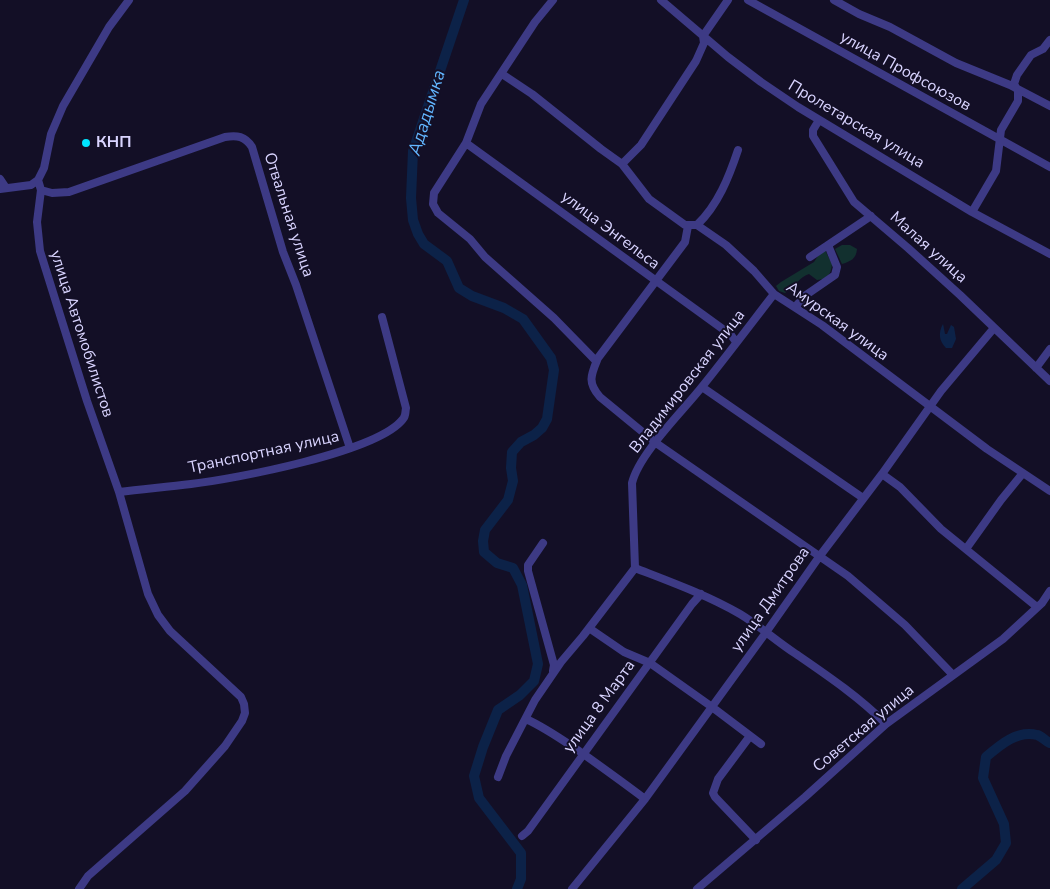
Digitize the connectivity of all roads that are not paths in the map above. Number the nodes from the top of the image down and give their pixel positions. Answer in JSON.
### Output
{"nodes":[{"id":1,"x":128,"y":0,"type":"edge"},
{"id":2,"x":553,"y":0,"type":"edge"},
{"id":3,"x":661,"y":0,"type":"edge"},
{"id":4,"x":728,"y":0,"type":"edge"},
{"id":5,"x":748,"y":0,"type":"edge"},
{"id":6,"x":834,"y":0,"type":"edge"},
{"id":7,"x":703,"y":36,"type":"junction"},
{"id":8,"x":1050,"y":40,"type":"edge"},
{"id":9,"x":502,"y":74,"type":"junction"},
{"id":10,"x":1018,"y":91,"type":"junction"},
{"id":11,"x":1050,"y":106,"type":"edge"},
{"id":12,"x":819,"y":120,"type":"junction"},
{"id":13,"x":1001,"y":139,"type":"junction"},
{"id":14,"x":466,"y":143,"type":"junction"},
{"id":15,"x":738,"y":150,"type":"dead end"},
{"id":16,"x":622,"y":164,"type":"junction"},
{"id":17,"x":1050,"y":167,"type":"edge"},
{"id":18,"x":0,"y":179,"type":"edge"},
{"id":19,"x":38,"y":180,"type":"junction"},
{"id":20,"x":3,"y":189,"type":"edge"},
{"id":21,"x":41,"y":190,"type":"junction"},
{"id":22,"x":972,"y":212,"type":"junction"},
{"id":23,"x":871,"y":216,"type":"junction"},
{"id":24,"x":692,"y":226,"type":"junction"},
{"id":25,"x":828,"y":245,"type":"junction"},
{"id":26,"x":1050,"y":254,"type":"edge"},
{"id":27,"x":810,"y":257,"type":"dead end"},
{"id":28,"x":655,"y":282,"type":"junction"},
{"id":29,"x":774,"y":294,"type":"junction"},
{"id":30,"x":795,"y":307,"type":"junction"},
{"id":31,"x":382,"y":317,"type":"dead end"},
{"id":32,"x":994,"y":328,"type":"junction"},
{"id":33,"x":736,"y":342,"type":"junction"},
{"id":34,"x":1050,"y":349,"type":"edge"},
{"id":35,"x":596,"y":361,"type":"junction"},
{"id":36,"x":1036,"y":368,"type":"junction"},
{"id":37,"x":1050,"y":381,"type":"edge"},
{"id":38,"x":702,"y":387,"type":"junction"},
{"id":39,"x":930,"y":407,"type":"junction"},
{"id":40,"x":656,"y":443,"type":"junction"},
{"id":41,"x":350,"y":448,"type":"junction"},
{"id":42,"x":1023,"y":473,"type":"junction"},
{"id":43,"x":882,"y":474,"type":"junction"},
{"id":44,"x":1050,"y":491,"type":"edge"},
{"id":45,"x":119,"y":492,"type":"junction"},
{"id":46,"x":863,"y":498,"type":"junction"},
{"id":47,"x":544,"y":543,"type":"dead end"},
{"id":48,"x":966,"y":549,"type":"junction"},
{"id":49,"x":819,"y":557,"type":"junction"},
{"id":50,"x":636,"y":568,"type":"junction"},
{"id":51,"x":1050,"y":591,"type":"edge"},
{"id":52,"x":701,"y":594,"type":"junction"},
{"id":53,"x":1050,"y":602,"type":"edge"},
{"id":54,"x":1037,"y":607,"type":"junction"},
{"id":55,"x":589,"y":628,"type":"junction"},
{"id":56,"x":767,"y":631,"type":"junction"},
{"id":57,"x":650,"y":663,"type":"junction"},
{"id":58,"x":551,"y":675,"type":"junction"},
{"id":59,"x":953,"y":675,"type":"junction"},
{"id":60,"x":712,"y":707,"type":"junction"},
{"id":61,"x":526,"y":719,"type":"junction"},
{"id":62,"x":886,"y":724,"type":"junction"},
{"id":63,"x":750,"y":736,"type":"junction"},
{"id":64,"x":761,"y":744,"type":"dead end"},
{"id":65,"x":583,"y":754,"type":"junction"},
{"id":66,"x":498,"y":777,"type":"dead end"},
{"id":67,"x":645,"y":799,"type":"junction"},
{"id":68,"x":522,"y":836,"type":"dead end"},
{"id":69,"x":756,"y":840,"type":"junction"},
{"id":70,"x":79,"y":889,"type":"edge"},
{"id":71,"x":572,"y":889,"type":"edge"},
{"id":72,"x":697,"y":889,"type":"edge"}],
"edges":[{"from":1,"to":19,"type":"street"},
{"from":2,"to":9,"type":"street"},
{"from":3,"to":7,"type":"street","name":"Пролетарская улица"},
{"from":4,"to":7,"type":"street"},
{"from":5,"to":13,"type":"street","name":"улица Профсоюзов"},
{"from":6,"to":10,"type":"street"},
{"from":7,"to":12,"type":"street","name":"Пролетарская улица"},
{"from":7,"to":16,"type":"street"},
{"from":8,"to":10,"type":"street"},
{"from":9,"to":14,"type":"street"},
{"from":9,"to":16,"type":"street","name":"Амурская улица"},
{"from":10,"to":11,"type":"street"},
{"from":10,"to":13,"type":"street"},
{"from":12,"to":22,"type":"street","name":"Пролетарская улица"},
{"from":12,"to":23,"type":"street","name":"Малая улица"},
{"from":13,"to":17,"type":"street","name":"улица Профсоюзов"},
{"from":13,"to":22,"type":"street"},
{"from":14,"to":28,"type":"street","name":"улица Энгельса"},
{"from":14,"to":35,"type":"street"},
{"from":15,"to":24,"type":"street"},
{"from":16,"to":24,"type":"street","name":"Амурская улица"},
{"from":18,"to":20,"type":"street"},
{"from":19,"to":20,"type":"street"},
{"from":19,"to":21,"type":"street","name":"улица Автомобилистов"},
{"from":21,"to":41,"type":"street","name":"Отвальная улица"},
{"from":21,"to":45,"type":"street","name":"улица Автомобилистов"},
{"from":22,"to":26,"type":"street","name":"Пролетарская улица"},
{"from":23,"to":25,"type":"street"},
{"from":23,"to":32,"type":"street","name":"Малая улица"},
{"from":24,"to":28,"type":"street"},
{"from":24,"to":29,"type":"street","name":"Амурская улица"},
{"from":25,"to":27,"type":"street"},
{"from":25,"to":30,"type":"street"},
{"from":28,"to":33,"type":"street","name":"улица Энгельса"},
{"from":28,"to":35,"type":"street"},
{"from":29,"to":30,"type":"street","name":"Амурская улица"},
{"from":29,"to":33,"type":"street","name":"Владимировская улица"},
{"from":30,"to":39,"type":"street","name":"Амурская улица"},
{"from":31,"to":41,"type":"street","name":"Транспортная улица"},
{"from":32,"to":36,"type":"street","name":"Малая улица"},
{"from":32,"to":39,"type":"street","name":"улица Дмитрова"},
{"from":33,"to":38,"type":"street","name":"Владимировская улица"},
{"from":34,"to":36,"type":"street"},
{"from":35,"to":40,"type":"street"},
{"from":36,"to":37,"type":"street","name":"Малая улица"},
{"from":38,"to":40,"type":"street","name":"Владимировская улица"},
{"from":38,"to":46,"type":"street"},
{"from":39,"to":42,"type":"street","name":"Амурская улица"},
{"from":39,"to":43,"type":"street","name":"улица Дмитрова"},
{"from":40,"to":49,"type":"street"},
{"from":40,"to":50,"type":"street","name":"Владимировская улица"},
{"from":41,"to":45,"type":"street","name":"Транспортная улица"},
{"from":42,"to":44,"type":"street","name":"Амурская улица"},
{"from":42,"to":48,"type":"street"},
{"from":43,"to":46,"type":"street","name":"улица Дмитрова"},
{"from":43,"to":48,"type":"street"},
{"from":45,"to":70,"type":"street","name":"улица Автомобилистов"},
{"from":46,"to":49,"type":"street","name":"улица Дмитрова"},
{"from":47,"to":58,"type":"street"},
{"from":48,"to":54,"type":"street"},
{"from":49,"to":56,"type":"street","name":"улица Дмитрова"},
{"from":49,"to":59,"type":"street"},
{"from":50,"to":52,"type":"street"},
{"from":50,"to":55,"type":"street"},
{"from":51,"to":54,"type":"street","name":"Советская улица"},
{"from":52,"to":56,"type":"street"},
{"from":52,"to":57,"type":"street","name":"улица 8 Марта"},
{"from":53,"to":54,"type":"street"},
{"from":54,"to":59,"type":"street","name":"Советская улица"},
{"from":55,"to":57,"type":"street"},
{"from":55,"to":58,"type":"street"},
{"from":56,"to":60,"type":"street","name":"улица Дмитрова"},
{"from":56,"to":62,"type":"street"},
{"from":57,"to":60,"type":"street"},
{"from":57,"to":65,"type":"street","name":"улица 8 Марта"},
{"from":58,"to":61,"type":"street"},
{"from":59,"to":62,"type":"street","name":"Советская улица"},
{"from":60,"to":63,"type":"street"},
{"from":60,"to":67,"type":"street","name":"улица Дмитрова"},
{"from":61,"to":65,"type":"street"},
{"from":61,"to":66,"type":"street"},
{"from":62,"to":69,"type":"street","name":"Советская улица"},
{"from":63,"to":64,"type":"street"},
{"from":63,"to":69,"type":"street"},
{"from":65,"to":67,"type":"street"},
{"from":65,"to":68,"type":"street","name":"улица 8 Марта"},
{"from":67,"to":71,"type":"street","name":"улица Дмитрова"},
{"from":69,"to":72,"type":"street","name":"Советская улица"}]}
